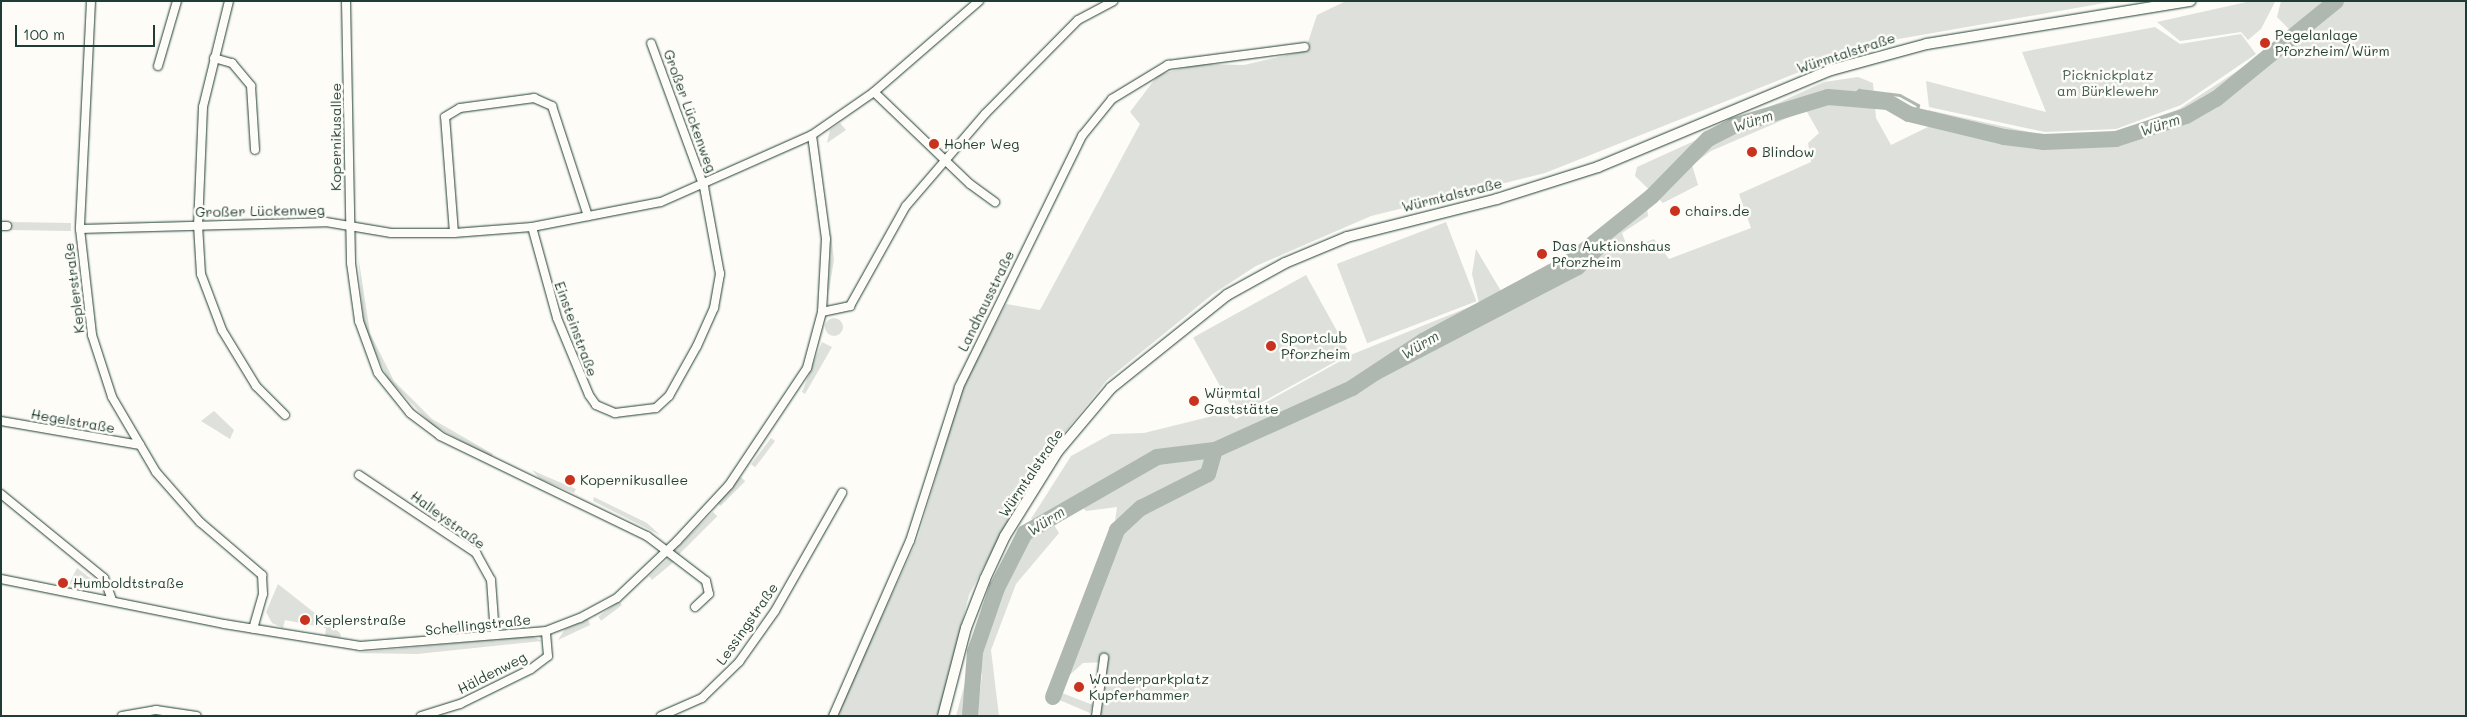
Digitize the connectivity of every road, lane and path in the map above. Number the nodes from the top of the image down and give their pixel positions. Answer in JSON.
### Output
{"nodes":[{"id":1,"x":91,"y":1,"type":"edge"},
{"id":2,"x":177,"y":1,"type":"edge"},
{"id":3,"x":229,"y":1,"type":"edge"},
{"id":4,"x":346,"y":1,"type":"edge"},
{"id":5,"x":979,"y":1,"type":"edge"},
{"id":6,"x":1113,"y":1,"type":"edge"},
{"id":7,"x":2191,"y":1,"type":"edge"},
{"id":8,"x":651,"y":43,"type":"dead end"},
{"id":9,"x":1305,"y":47,"type":"dead end"},
{"id":10,"x":214,"y":58,"type":"junction"},
{"id":11,"x":158,"y":66,"type":"dead end"},
{"id":12,"x":874,"y":92,"type":"junction"},
{"id":13,"x":812,"y":135,"type":"junction"},
{"id":14,"x":255,"y":150,"type":"dead end"},
{"id":15,"x":945,"y":160,"type":"junction"},
{"id":16,"x":704,"y":187,"type":"junction"},
{"id":17,"x":995,"y":202,"type":"dead end"},
{"id":18,"x":588,"y":216,"type":"junction"},
{"id":19,"x":198,"y":225,"type":"junction"},
{"id":20,"x":348,"y":225,"type":"junction"},
{"id":21,"x":532,"y":227,"type":"junction"},
{"id":22,"x":80,"y":229,"type":"junction"},
{"id":23,"x":454,"y":234,"type":"junction"},
{"id":24,"x":822,"y":312,"type":"junction"},
{"id":25,"x":285,"y":415,"type":"dead end"},
{"id":26,"x":1,"y":420,"type":"edge"},
{"id":27,"x":140,"y":445,"type":"junction"},
{"id":28,"x":359,"y":474,"type":"dead end"},
{"id":29,"x":842,"y":493,"type":"dead end"},
{"id":30,"x":1,"y":494,"type":"edge"},
{"id":31,"x":667,"y":551,"type":"junction"},
{"id":32,"x":1,"y":579,"type":"edge"},
{"id":33,"x":112,"y":600,"type":"junction"},
{"id":34,"x":695,"y":607,"type":"dead end"},
{"id":35,"x":253,"y":629,"type":"junction"},
{"id":36,"x":546,"y":631,"type":"junction"},
{"id":37,"x":495,"y":635,"type":"junction"},
{"id":38,"x":1104,"y":658,"type":"dead end"},
{"id":39,"x":435,"y":715,"type":"edge"},
{"id":40,"x":122,"y":716,"type":"edge"},
{"id":41,"x":197,"y":716,"type":"edge"},
{"id":42,"x":421,"y":716,"type":"edge"},
{"id":43,"x":661,"y":716,"type":"edge"},
{"id":44,"x":833,"y":716,"type":"edge"},
{"id":45,"x":943,"y":716,"type":"edge"},
{"id":46,"x":1096,"y":716,"type":"edge"}],
"edges":[{"from":1,"to":22,"type":"street","name":"Keplerstraße"},
{"from":2,"to":11,"type":"street"},
{"from":3,"to":10,"type":"street"},
{"from":4,"to":20,"type":"street","name":"Kopernikusallee"},
{"from":5,"to":12,"type":"street","name":"Großer Lückenweg"},
{"from":6,"to":15,"type":"street"},
{"from":7,"to":45,"type":"main road","name":"Würmtalstraße"},
{"from":8,"to":16,"type":"street","name":"Großer Lückenweg"},
{"from":9,"to":44,"type":"street","name":"Landhausstraße"},
{"from":10,"to":14,"type":"street"},
{"from":10,"to":19,"type":"street"},
{"from":12,"to":13,"type":"street","name":"Großer Lückenweg"},
{"from":12,"to":15,"type":"street"},
{"from":13,"to":16,"type":"street","name":"Großer Lückenweg"},
{"from":13,"to":24,"type":"street","name":"Schellingstraße"},
{"from":15,"to":17,"type":"street"},
{"from":15,"to":24,"type":"street"},
{"from":16,"to":18,"type":"street","name":"Großer Lückenweg"},
{"from":16,"to":21,"type":"street","name":"Einsteinstraße"},
{"from":18,"to":21,"type":"street","name":"Großer Lückenweg"},
{"from":18,"to":23,"type":"street"},
{"from":19,"to":20,"type":"street","name":"Großer Lückenweg"},
{"from":19,"to":22,"type":"street","name":"Großer Lückenweg"},
{"from":19,"to":25,"type":"street"},
{"from":20,"to":23,"type":"street","name":"Großer Lückenweg"},
{"from":20,"to":31,"type":"street","name":"Kopernikusallee"},
{"from":21,"to":23,"type":"street","name":"Großer Lückenweg"},
{"from":22,"to":27,"type":"street","name":"Keplerstraße"},
{"from":24,"to":31,"type":"street","name":"Schellingstraße"},
{"from":26,"to":27,"type":"street","name":"Hegelstraße"},
{"from":27,"to":35,"type":"street","name":"Keplerstraße"},
{"from":28,"to":37,"type":"street","name":"Halleystraße"},
{"from":29,"to":43,"type":"street","name":"Lessingstraße"},
{"from":30,"to":33,"type":"street"},
{"from":31,"to":34,"type":"street"},
{"from":31,"to":36,"type":"street","name":"Schellingstraße"},
{"from":32,"to":33,"type":"street","name":"Schellingstraße"},
{"from":33,"to":35,"type":"street","name":"Schellingstraße"},
{"from":35,"to":37,"type":"street","name":"Schellingstraße"},
{"from":36,"to":37,"type":"street","name":"Schellingstraße"},
{"from":36,"to":39,"type":"street","name":"Häldenweg"},
{"from":38,"to":46,"type":"street"},
{"from":39,"to":42,"type":"street","name":"Häldenweg"},
{"from":40,"to":41,"type":"street"}]}
